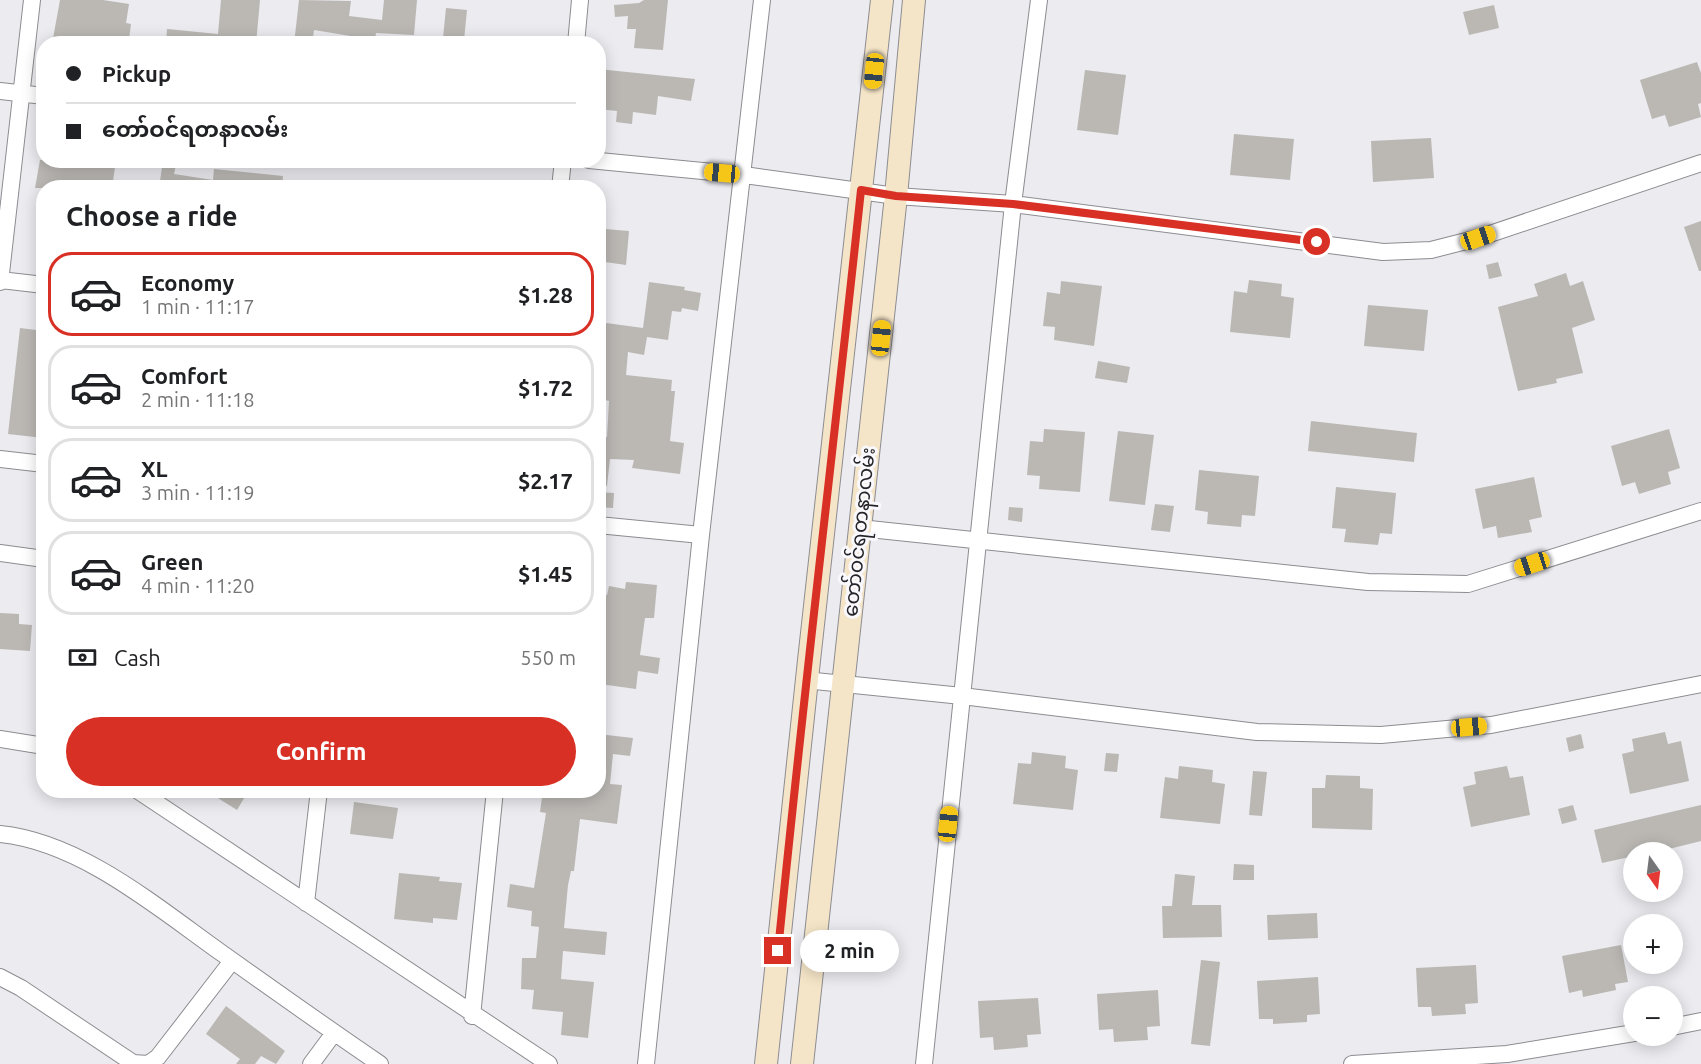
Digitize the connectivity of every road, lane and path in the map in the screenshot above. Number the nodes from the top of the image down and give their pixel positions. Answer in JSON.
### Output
{"nodes":[{"id":1,"x":32,"y":0,"type":"edge"},
{"id":2,"x":580,"y":0,"type":"edge"},
{"id":3,"x":762,"y":0,"type":"edge"},
{"id":4,"x":882,"y":0,"type":"edge"},
{"id":5,"x":914,"y":0,"type":"edge"},
{"id":6,"x":1039,"y":0,"type":"edge"},
{"id":7,"x":577,"y":36,"type":"edge"},
{"id":8,"x":0,"y":91,"type":"edge"},
{"id":9,"x":21,"y":93,"type":"junction"},
{"id":10,"x":36,"y":95,"type":"edge"},
{"id":11,"x":606,"y":162,"type":"edge"},
{"id":12,"x":1701,"y":163,"type":"edge"},
{"id":13,"x":744,"y":175,"type":"junction"},
{"id":14,"x":861,"y":190,"type":"junction"},
{"id":15,"x":896,"y":196,"type":"junction"},
{"id":16,"x":1013,"y":204,"type":"junction"},
{"id":17,"x":0,"y":281,"type":"edge"},
{"id":18,"x":36,"y":284,"type":"edge"},
{"id":19,"x":0,"y":459,"type":"edge"},
{"id":20,"x":36,"y":463,"type":"edge"},
{"id":21,"x":1701,"y":511,"type":"edge"},
{"id":22,"x":606,"y":526,"type":"edge"},
{"id":23,"x":860,"y":528,"type":"junction"},
{"id":24,"x":701,"y":535,"type":"junction"},
{"id":25,"x":980,"y":543,"type":"junction"},
{"id":26,"x":0,"y":554,"type":"edge"},
{"id":27,"x":36,"y":558,"type":"edge"},
{"id":28,"x":805,"y":680,"type":"junction"},
{"id":29,"x":842,"y":684,"type":"junction"},
{"id":30,"x":1701,"y":684,"type":"edge"},
{"id":31,"x":962,"y":696,"type":"junction"},
{"id":32,"x":0,"y":740,"type":"edge"},
{"id":33,"x":36,"y":745,"type":"edge"},
{"id":34,"x":149,"y":798,"type":"edge"},
{"id":35,"x":318,"y":798,"type":"edge"},
{"id":36,"x":494,"y":798,"type":"edge"},
{"id":37,"x":0,"y":834,"type":"edge"},
{"id":38,"x":306,"y":903,"type":"junction"},
{"id":39,"x":232,"y":960,"type":"junction"},
{"id":40,"x":0,"y":977,"type":"edge"},
{"id":41,"x":472,"y":1016,"type":"junction"},
{"id":42,"x":1701,"y":1021,"type":"edge"},
{"id":43,"x":1683,"y":1025,"type":"edge"},
{"id":44,"x":334,"y":1033,"type":"junction"},
{"id":45,"x":1623,"y":1035,"type":"edge"},
{"id":46,"x":311,"y":1064,"type":"edge"},
{"id":47,"x":380,"y":1064,"type":"edge"},
{"id":48,"x":549,"y":1064,"type":"edge"},
{"id":49,"x":646,"y":1064,"type":"edge"},
{"id":50,"x":766,"y":1064,"type":"edge"},
{"id":51,"x":802,"y":1064,"type":"edge"},
{"id":52,"x":924,"y":1064,"type":"edge"},
{"id":53,"x":1352,"y":1064,"type":"edge"}],
"edges":[{"from":1,"to":9,"type":"street"},
{"from":2,"to":7,"type":"street"},
{"from":3,"to":13,"type":"street"},
{"from":4,"to":14,"type":"main road","name":"တော်ဝင်ရတနာလမ်း"},
{"from":5,"to":15,"type":"main road","name":"တော်ဝင်ရတနာလမ်း"},
{"from":6,"to":16,"type":"street"},
{"from":8,"to":9,"type":"street"},
{"from":9,"to":10,"type":"street"},
{"from":9,"to":17,"type":"street"},
{"from":11,"to":13,"type":"street"},
{"from":12,"to":16,"type":"street"},
{"from":13,"to":14,"type":"street"},
{"from":13,"to":24,"type":"street"},
{"from":14,"to":15,"type":"street"},
{"from":14,"to":28,"type":"main road","name":"တော်ဝင်ရတနာလမ်း"},
{"from":15,"to":16,"type":"street"},
{"from":15,"to":23,"type":"main road","name":"တော်ဝင်ရတနာလမ်း"},
{"from":16,"to":25,"type":"street"},
{"from":17,"to":18,"type":"street"},
{"from":19,"to":20,"type":"street"},
{"from":21,"to":25,"type":"street"},
{"from":22,"to":24,"type":"street"},
{"from":23,"to":25,"type":"street"},
{"from":23,"to":29,"type":"main road","name":"တော်ဝင်ရတနာလမ်း"},
{"from":24,"to":49,"type":"street"},
{"from":25,"to":31,"type":"street"},
{"from":26,"to":27,"type":"street"},
{"from":28,"to":29,"type":"street"},
{"from":28,"to":50,"type":"main road","name":"တော်ဝင်ရတနာလမ်း"},
{"from":29,"to":31,"type":"street"},
{"from":29,"to":51,"type":"main road","name":"တော်ဝင်ရတနာလမ်း"},
{"from":30,"to":31,"type":"street"},
{"from":31,"to":52,"type":"street"},
{"from":32,"to":33,"type":"street"},
{"from":34,"to":38,"type":"street"},
{"from":35,"to":38,"type":"street"},
{"from":36,"to":41,"type":"street"},
{"from":37,"to":39,"type":"street"},
{"from":38,"to":41,"type":"street"},
{"from":39,"to":40,"type":"street"},
{"from":39,"to":44,"type":"street"},
{"from":41,"to":48,"type":"street"},
{"from":42,"to":43,"type":"street"},
{"from":44,"to":46,"type":"street"},
{"from":44,"to":47,"type":"street"},
{"from":45,"to":53,"type":"street"}]}
